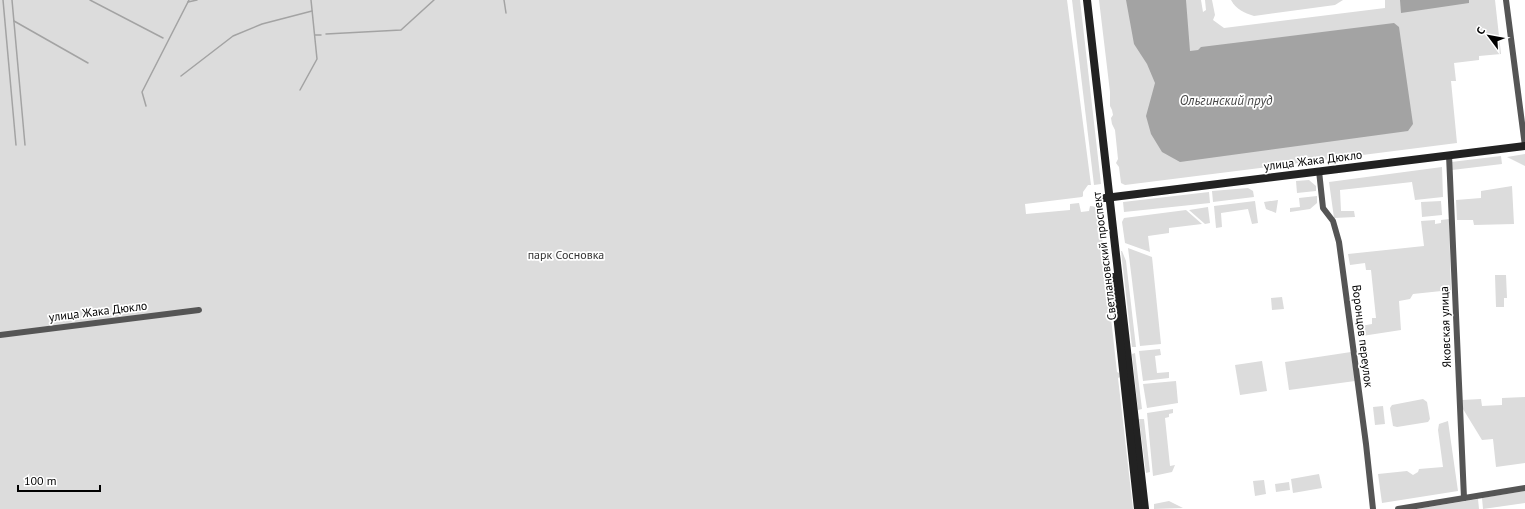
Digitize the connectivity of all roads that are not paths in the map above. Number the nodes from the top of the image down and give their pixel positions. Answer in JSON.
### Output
{"nodes":[{"id":1,"x":1081,"y":0,"type":"edge"},
{"id":2,"x":1087,"y":0,"type":"edge"},
{"id":3,"x":1506,"y":0,"type":"edge"},
{"id":4,"x":1525,"y":146,"type":"edge"},
{"id":5,"x":1449,"y":155,"type":"junction"},
{"id":6,"x":1319,"y":171,"type":"junction"},
{"id":7,"x":1107,"y":197,"type":"junction"},
{"id":8,"x":199,"y":310,"type":"dead end"},
{"id":9,"x":0,"y":335,"type":"edge"},
{"id":10,"x":1525,"y":488,"type":"edge"},
{"id":11,"x":1464,"y":498,"type":"junction"},
{"id":12,"x":1138,"y":509,"type":"edge"},
{"id":13,"x":1145,"y":509,"type":"edge"},
{"id":14,"x":1373,"y":509,"type":"edge"},
{"id":15,"x":1398,"y":509,"type":"edge"}],
"edges":[{"from":1,"to":7,"type":"main road","name":"Светлановский проспект"},
{"from":2,"to":7,"type":"main road","name":"Светлановский проспект"},
{"from":3,"to":4,"type":"street"},
{"from":4,"to":5,"type":"main road","name":"улица Жака Дюкло"},
{"from":5,"to":6,"type":"main road","name":"улица Жака Дюкло"},
{"from":5,"to":11,"type":"street","name":"Яковская улица"},
{"from":6,"to":7,"type":"main road","name":"улица Жака Дюкло"},
{"from":6,"to":14,"type":"street","name":"Воронцов переулок"},
{"from":7,"to":12,"type":"main road","name":"Светлановский проспект"},
{"from":7,"to":13,"type":"main road","name":"Светлановский проспект"},
{"from":8,"to":9,"type":"street","name":"улица Жака Дюкло"},
{"from":10,"to":11,"type":"street"},
{"from":11,"to":15,"type":"street"}]}
